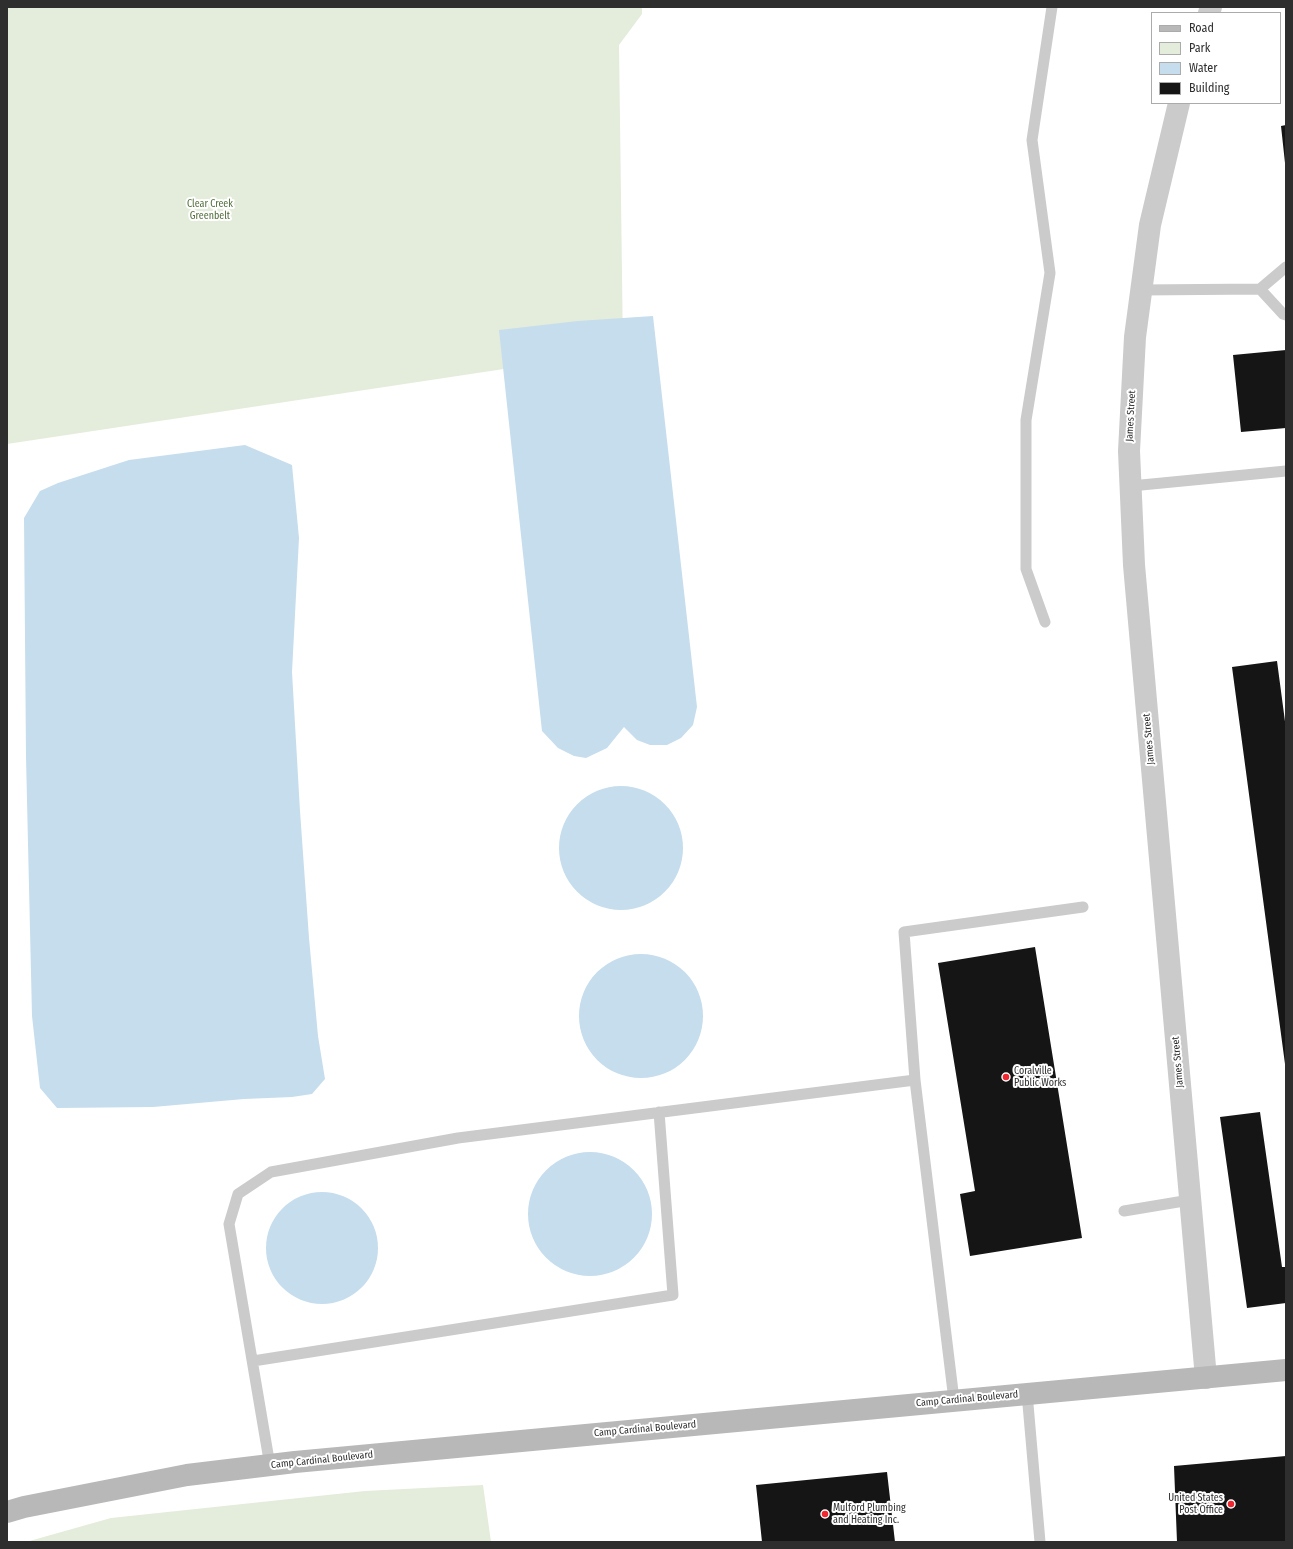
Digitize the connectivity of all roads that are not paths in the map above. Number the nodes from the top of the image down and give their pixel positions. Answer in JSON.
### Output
{"nodes":[{"id":1,"x":1052,"y":7,"type":"edge"},
{"id":2,"x":1179,"y":104,"type":"edge"},
{"id":3,"x":1286,"y":266,"type":"edge"},
{"id":4,"x":1260,"y":289,"type":"junction"},
{"id":5,"x":1141,"y":290,"type":"junction"},
{"id":6,"x":1286,"y":315,"type":"edge"},
{"id":7,"x":1286,"y":470,"type":"edge"},
{"id":8,"x":1131,"y":486,"type":"junction"},
{"id":9,"x":1045,"y":622,"type":"dead end"},
{"id":10,"x":1083,"y":907,"type":"dead end"},
{"id":11,"x":915,"y":1080,"type":"junction"},
{"id":12,"x":659,"y":1112,"type":"junction"},
{"id":13,"x":1190,"y":1200,"type":"junction"},
{"id":14,"x":1124,"y":1211,"type":"dead end"},
{"id":15,"x":253,"y":1361,"type":"junction"},
{"id":16,"x":1286,"y":1370,"type":"edge"},
{"id":17,"x":1206,"y":1378,"type":"junction"},
{"id":18,"x":1028,"y":1393,"type":"junction"},
{"id":19,"x":954,"y":1400,"type":"junction"},
{"id":20,"x":270,"y":1466,"type":"junction"},
{"id":21,"x":7,"y":1512,"type":"edge"},
{"id":22,"x":1040,"y":1542,"type":"edge"}],
"edges":[{"from":1,"to":9,"type":"lane"},
{"from":2,"to":5,"type":"street","name":"James Street"},
{"from":3,"to":4,"type":"lane"},
{"from":4,"to":5,"type":"lane"},
{"from":4,"to":6,"type":"lane"},
{"from":5,"to":8,"type":"street","name":"James Street"},
{"from":7,"to":8,"type":"lane"},
{"from":8,"to":13,"type":"street","name":"James Street"},
{"from":10,"to":11,"type":"lane"},
{"from":11,"to":12,"type":"lane"},
{"from":11,"to":19,"type":"lane"},
{"from":12,"to":15,"type":"lane"},
{"from":12,"to":15,"type":"lane"},
{"from":13,"to":14,"type":"lane"},
{"from":13,"to":17,"type":"street","name":"James Street"},
{"from":15,"to":20,"type":"lane"},
{"from":16,"to":17,"type":"street","name":"Camp Cardinal Boulevard"},
{"from":17,"to":18,"type":"street","name":"Camp Cardinal Boulevard"},
{"from":18,"to":19,"type":"street","name":"Camp Cardinal Boulevard"},
{"from":18,"to":22,"type":"lane"},
{"from":19,"to":20,"type":"street","name":"Camp Cardinal Boulevard"},
{"from":20,"to":21,"type":"street","name":"Camp Cardinal Boulevard"}]}
